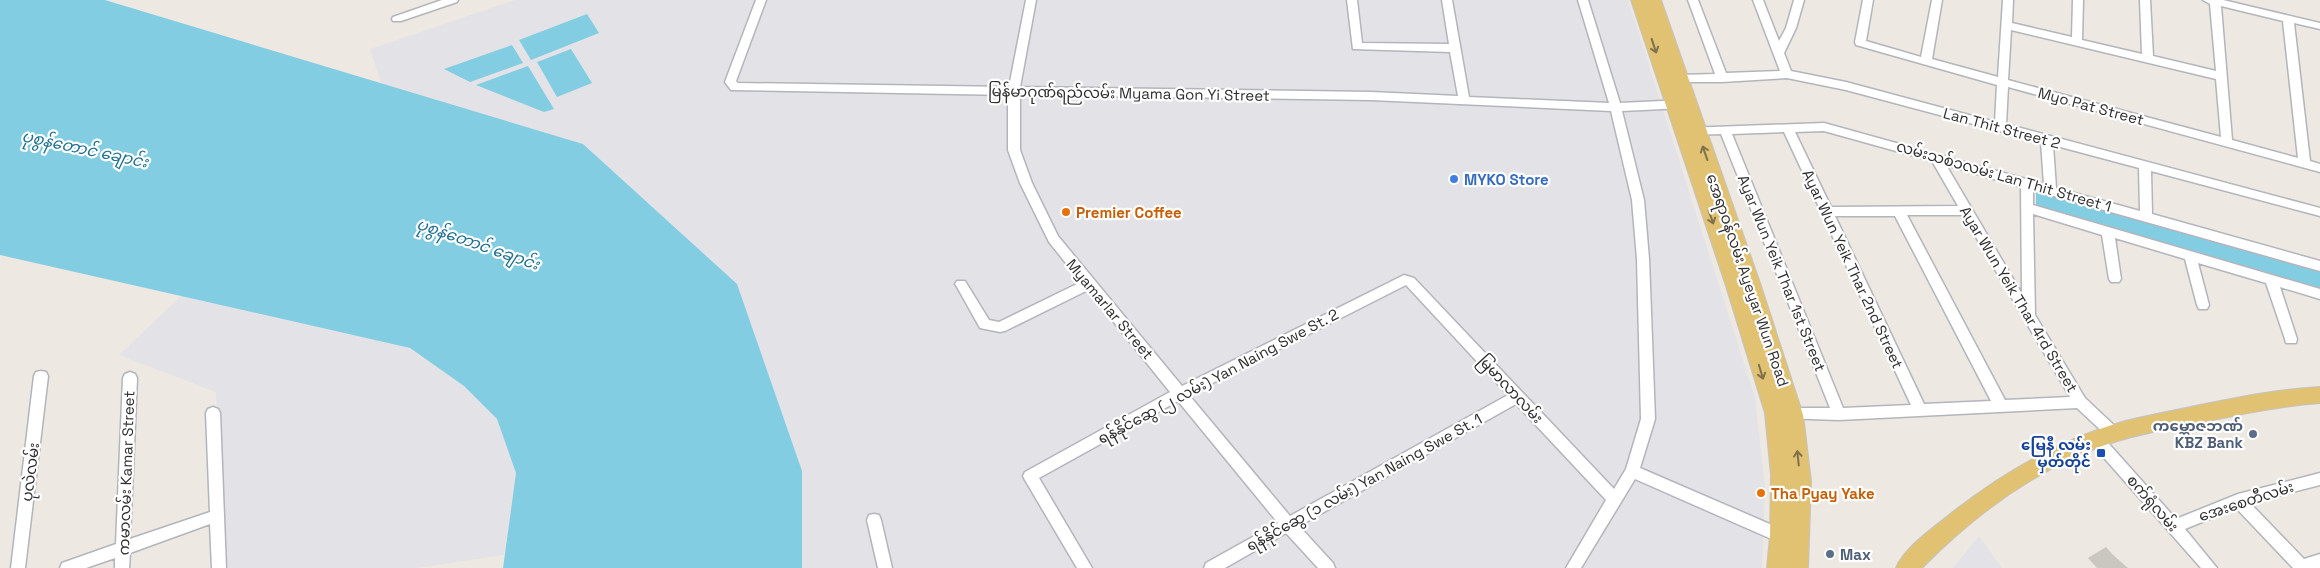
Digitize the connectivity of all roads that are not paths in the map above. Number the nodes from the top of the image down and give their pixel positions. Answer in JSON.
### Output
{"nodes":[{"id":1,"x":453,"y":0,"type":"edge"},
{"id":2,"x":761,"y":0,"type":"edge"},
{"id":3,"x":1031,"y":0,"type":"edge"},
{"id":4,"x":1352,"y":0,"type":"edge"},
{"id":5,"x":1447,"y":0,"type":"edge"},
{"id":6,"x":1583,"y":0,"type":"edge"},
{"id":7,"x":1639,"y":0,"type":"edge"},
{"id":8,"x":1653,"y":0,"type":"edge"},
{"id":9,"x":1693,"y":0,"type":"edge"},
{"id":10,"x":1758,"y":0,"type":"edge"},
{"id":11,"x":1800,"y":0,"type":"edge"},
{"id":12,"x":1868,"y":0,"type":"edge"},
{"id":13,"x":1936,"y":0,"type":"edge"},
{"id":14,"x":2008,"y":0,"type":"edge"},
{"id":15,"x":2078,"y":0,"type":"edge"},
{"id":16,"x":2145,"y":0,"type":"edge"},
{"id":17,"x":2213,"y":1,"type":"edge"},
{"id":18,"x":397,"y":19,"type":"dead end"},
{"id":19,"x":2288,"y":19,"type":"junction"},
{"id":20,"x":2006,"y":26,"type":"junction"},
{"id":21,"x":2320,"y":26,"type":"edge"},
{"id":22,"x":2078,"y":43,"type":"junction"},
{"id":23,"x":1455,"y":48,"type":"junction"},
{"id":24,"x":1780,"y":51,"type":"junction"},
{"id":25,"x":2148,"y":60,"type":"junction"},
{"id":26,"x":1926,"y":61,"type":"junction"},
{"id":27,"x":1787,"y":74,"type":"junction"},
{"id":28,"x":2221,"y":76,"type":"junction"},
{"id":29,"x":1722,"y":78,"type":"junction"},
{"id":30,"x":1679,"y":79,"type":"junction"},
{"id":31,"x":2002,"y":82,"type":"junction"},
{"id":32,"x":1014,"y":92,"type":"junction"},
{"id":33,"x":1464,"y":100,"type":"junction"},
{"id":34,"x":1681,"y":104,"type":"junction"},
{"id":35,"x":1616,"y":107,"type":"junction"},
{"id":36,"x":1787,"y":127,"type":"junction"},
{"id":37,"x":2000,"y":127,"type":"junction"},
{"id":38,"x":1690,"y":131,"type":"junction"},
{"id":39,"x":1724,"y":131,"type":"junction"},
{"id":40,"x":2047,"y":140,"type":"junction"},
{"id":41,"x":2227,"y":143,"type":"junction"},
{"id":42,"x":1935,"y":157,"type":"junction"},
{"id":43,"x":2304,"y":163,"type":"junction"},
{"id":44,"x":2145,"y":167,"type":"junction"},
{"id":45,"x":2320,"y":168,"type":"edge"},
{"id":46,"x":2027,"y":183,"type":"junction"},
{"id":47,"x":2050,"y":189,"type":"junction"},
{"id":48,"x":2027,"y":208,"type":"junction"},
{"id":49,"x":1967,"y":210,"type":"junction"},
{"id":50,"x":1899,"y":211,"type":"junction"},
{"id":51,"x":1827,"y":212,"type":"junction"},
{"id":52,"x":2320,"y":212,"type":"edge"},
{"id":53,"x":2146,"y":216,"type":"junction"},
{"id":54,"x":2108,"y":232,"type":"junction"},
{"id":55,"x":2190,"y":256,"type":"junction"},
{"id":56,"x":2320,"y":266,"type":"edge"},
{"id":57,"x":2115,"y":279,"type":"dead end"},
{"id":58,"x":1407,"y":280,"type":"joint"},
{"id":59,"x":2271,"y":280,"type":"junction"},
{"id":60,"x":961,"y":284,"type":"dead end"},
{"id":61,"x":1088,"y":284,"type":"junction"},
{"id":62,"x":2320,"y":294,"type":"edge"},
{"id":63,"x":2203,"y":305,"type":"dead end"},
{"id":64,"x":2029,"y":317,"type":"junction"},
{"id":65,"x":2291,"y":339,"type":"dead end"},
{"id":66,"x":41,"y":376,"type":"dead end"},
{"id":67,"x":130,"y":378,"type":"dead end"},
{"id":68,"x":1180,"y":393,"type":"junction"},
{"id":69,"x":1518,"y":396,"type":"junction"},
{"id":70,"x":2319,"y":397,"type":"edge"},
{"id":71,"x":2080,"y":402,"type":"junction"},
{"id":72,"x":2001,"y":406,"type":"junction"},
{"id":73,"x":1920,"y":410,"type":"junction"},
{"id":74,"x":213,"y":413,"type":"dead end"},
{"id":75,"x":1784,"y":414,"type":"junction"},
{"id":76,"x":1839,"y":414,"type":"junction"},
{"id":77,"x":2105,"y":436,"type":"junction"},
{"id":78,"x":1632,"y":471,"type":"junction"},
{"id":79,"x":2320,"y":479,"type":"edge"},
{"id":80,"x":1615,"y":500,"type":"junction"},
{"id":81,"x":2238,"y":500,"type":"junction"},
{"id":82,"x":216,"y":516,"type":"junction"},
{"id":83,"x":874,"y":520,"type":"dead end"},
{"id":84,"x":1288,"y":525,"type":"junction"},
{"id":85,"x":2174,"y":527,"type":"junction"},
{"id":86,"x":1781,"y":536,"type":"junction"},
{"id":87,"x":123,"y":548,"type":"junction"},
{"id":88,"x":2320,"y":561,"type":"edge"},
{"id":89,"x":2302,"y":567,"type":"edge"},
{"id":90,"x":18,"y":568,"type":"edge"},
{"id":91,"x":67,"y":568,"type":"edge"},
{"id":92,"x":122,"y":568,"type":"edge"},
{"id":93,"x":219,"y":568,"type":"edge"},
{"id":94,"x":885,"y":568,"type":"edge"},
{"id":95,"x":1085,"y":568,"type":"edge"},
{"id":96,"x":1211,"y":568,"type":"edge"},
{"id":97,"x":1328,"y":568,"type":"edge"},
{"id":98,"x":1573,"y":568,"type":"edge"},
{"id":99,"x":1778,"y":568,"type":"edge"},
{"id":100,"x":1797,"y":568,"type":"edge"},
{"id":101,"x":1907,"y":568,"type":"edge"},
{"id":102,"x":2210,"y":568,"type":"edge"}],
"edges":[{"from":1,"to":18,"type":"street"},
{"from":2,"to":32,"type":"street","name":"မြန်မာဂုဏ်ရည်လမ်း Myama Gon Yi Street"},
{"from":3,"to":32,"type":"street","name":"Myamarlar Street"},
{"from":4,"to":23,"type":"street"},
{"from":5,"to":23,"type":"street"},
{"from":6,"to":35,"type":"street"},
{"from":7,"to":34,"type":"main road","name":"အေရာဝန်လမ်း Ayeyar Wun Road","one_way":true},
{"from":8,"to":30,"type":"main road","name":"အေရာဝန်လမ်း Ayeyar Wun Road"},
{"from":9,"to":29,"type":"street"},
{"from":10,"to":24,"type":"street"},
{"from":11,"to":24,"type":"street"},
{"from":12,"to":26,"type":"street","name":"Myo Pat Street"},
{"from":13,"to":26,"type":"street"},
{"from":14,"to":20,"type":"street"},
{"from":15,"to":22,"type":"street"},
{"from":16,"to":25,"type":"street"},
{"from":17,"to":19,"type":"street"},
{"from":17,"to":28,"type":"street"},
{"from":19,"to":21,"type":"street"},
{"from":19,"to":43,"type":"street"},
{"from":20,"to":22,"type":"street"},
{"from":20,"to":31,"type":"street"},
{"from":22,"to":25,"type":"street"},
{"from":23,"to":33,"type":"street"},
{"from":24,"to":27,"type":"street"},
{"from":25,"to":28,"type":"street"},
{"from":26,"to":31,"type":"street","name":"Myo Pat Street"},
{"from":27,"to":29,"type":"street","name":"Lan Thit Street 2"},
{"from":27,"to":37,"type":"street","name":"Lan Thit Street 2"},
{"from":28,"to":41,"type":"street"},
{"from":29,"to":30,"type":"street","name":"Lan Thit Street 2"},
{"from":30,"to":34,"type":"main road","name":"အေရာဝန်လမ်း Ayeyar Wun Road"},
{"from":31,"to":37,"type":"street"},
{"from":31,"to":41,"type":"street","name":"Myo Pat Street"},
{"from":32,"to":33,"type":"street","name":"မြန်မာဂုဏ်ရည်လမ်း Myama Gon Yi Street"},
{"from":32,"to":61,"type":"street","name":"Myamarlar Street"},
{"from":33,"to":35,"type":"street","name":"မြန်မာဂုဏ်ရည်လမ်း Myama Gon Yi Street"},
{"from":34,"to":35,"type":"street","name":"မြန်မာဂုဏ်ရည်လမ်း Myama Gon Yi Street"},
{"from":34,"to":38,"type":"main road","name":"အေရာဝန်လမ်း Ayeyar Wun Road"},
{"from":35,"to":78,"type":"street"},
{"from":36,"to":39,"type":"street","name":"လမ်းသစ်၁လမ်း Lan Thit Street 1"},
{"from":36,"to":42,"type":"street","name":"လမ်းသစ်၁လမ်း Lan Thit Street 1"},
{"from":36,"to":51,"type":"street","name":"Ayar Wun Yeik Thar 2nd Street"},
{"from":37,"to":40,"type":"street","name":"Lan Thit Street 2"},
{"from":38,"to":39,"type":"street","name":"လမ်းသစ်၁လမ်း Lan Thit Street 1"},
{"from":38,"to":75,"type":"main road","name":"အေရာဝန်လမ်း Ayeyar Wun Road"},
{"from":39,"to":76,"type":"street","name":"Ayar Wun Yeik Thar 1st Street"},
{"from":40,"to":44,"type":"street","name":"Lan Thit Street 2"},
{"from":40,"to":47,"type":"street"},
{"from":41,"to":43,"type":"street","name":"Myo Pat Street"},
{"from":42,"to":46,"type":"street","name":"လမ်းသစ်၁လမ်း Lan Thit Street 1"},
{"from":42,"to":49,"type":"street","name":"Ayar Wun Yeik Thar 4rd Street"},
{"from":43,"to":45,"type":"street","name":"Myo Pat Street"},
{"from":44,"to":52,"type":"street","name":"Lan Thit Street 2"},
{"from":44,"to":53,"type":"street"},
{"from":46,"to":47,"type":"street","name":"လမ်းသစ်၁လမ်း Lan Thit Street 1"},
{"from":46,"to":48,"type":"street"},
{"from":47,"to":53,"type":"street","name":"လမ်းသစ်၁လမ်း Lan Thit Street 1"},
{"from":48,"to":54,"type":"street"},
{"from":48,"to":64,"type":"street"},
{"from":49,"to":50,"type":"street"},
{"from":49,"to":64,"type":"street","name":"Ayar Wun Yeik Thar 4rd Street"},
{"from":50,"to":51,"type":"street"},
{"from":50,"to":72,"type":"street"},
{"from":51,"to":73,"type":"street","name":"Ayar Wun Yeik Thar 2nd Street"},
{"from":53,"to":56,"type":"street","name":"လမ်းသစ်၁လမ်း Lan Thit Street 1"},
{"from":54,"to":55,"type":"street"},
{"from":54,"to":57,"type":"street"},
{"from":55,"to":59,"type":"street"},
{"from":55,"to":63,"type":"street"},
{"from":58,"to":68,"type":"street","name":"ရန်နိုင်ဆွေ (၂ လမ်း) Yan Naing Swe St. 2"},
{"from":58,"to":69,"type":"street","name":"မြမာလာလမ်း"},
{"from":59,"to":62,"type":"street"},
{"from":59,"to":65,"type":"street"},
{"from":60,"to":61,"type":"street"},
{"from":61,"to":68,"type":"street","name":"Myamarlar Street"},
{"from":64,"to":71,"type":"street","name":"Ayar Wun Yeik Thar 4rd Street"},
{"from":66,"to":90,"type":"street","name":"ပုလဲလမ်း"},
{"from":67,"to":87,"type":"street","name":"ကမာလမ်း Kamar Street"},
{"from":68,"to":84,"type":"street","name":"Myamarlar Street"},
{"from":68,"to":95,"type":"street","name":"ရန်နိုင်ဆွေ (၂ လမ်း) Yan Naing Swe St. 2"},
{"from":69,"to":80,"type":"street","name":"မြမာလာလမ်း"},
{"from":69,"to":84,"type":"street","name":"ရန်နိုင်ဆွေ (၁ လမ်း) Yan Naing Swe St. 1"},
{"from":70,"to":77,"type":"main road"},
{"from":71,"to":72,"type":"street"},
{"from":71,"to":77,"type":"street","name":"Ayar Wun Yeik Thar 4rd Street"},
{"from":72,"to":73,"type":"street"},
{"from":73,"to":76,"type":"street"},
{"from":74,"to":82,"type":"street"},
{"from":75,"to":76,"type":"street"},
{"from":75,"to":86,"type":"main road","name":"အေရာဝန်လမ်း Ayeyar Wun Road"},
{"from":100,"to":75,"type":"main road","name":"အေရာဝန်လမ်း Ayeyar Wun Road","one_way":true},
{"from":77,"to":85,"type":"street","name":"စက်ရုံလမ်း"},
{"from":77,"to":101,"type":"main road"},
{"from":78,"to":80,"type":"street"},
{"from":78,"to":86,"type":"street"},
{"from":79,"to":81,"type":"street","name":"အေးစေတီလမ်း"},
{"from":80,"to":98,"type":"street"},
{"from":81,"to":85,"type":"street","name":"အေးစေတီလမ်း"},
{"from":81,"to":89,"type":"street"},
{"from":82,"to":87,"type":"street"},
{"from":82,"to":93,"type":"street"},
{"from":83,"to":94,"type":"street"},
{"from":84,"to":96,"type":"street","name":"ရန်နိုင်ဆွေ (၁ လမ်း) Yan Naing Swe St. 1"},
{"from":84,"to":97,"type":"street","name":"Myamarlar Street"},
{"from":85,"to":102,"type":"street","name":"စက်ရုံလမ်း"},
{"from":86,"to":99,"type":"main road","name":"အေရာဝန်လမ်း Ayeyar Wun Road"},
{"from":87,"to":91,"type":"street"},
{"from":87,"to":92,"type":"street","name":"ကမာလမ်း Kamar Street"},
{"from":88,"to":89,"type":"street"}]}
